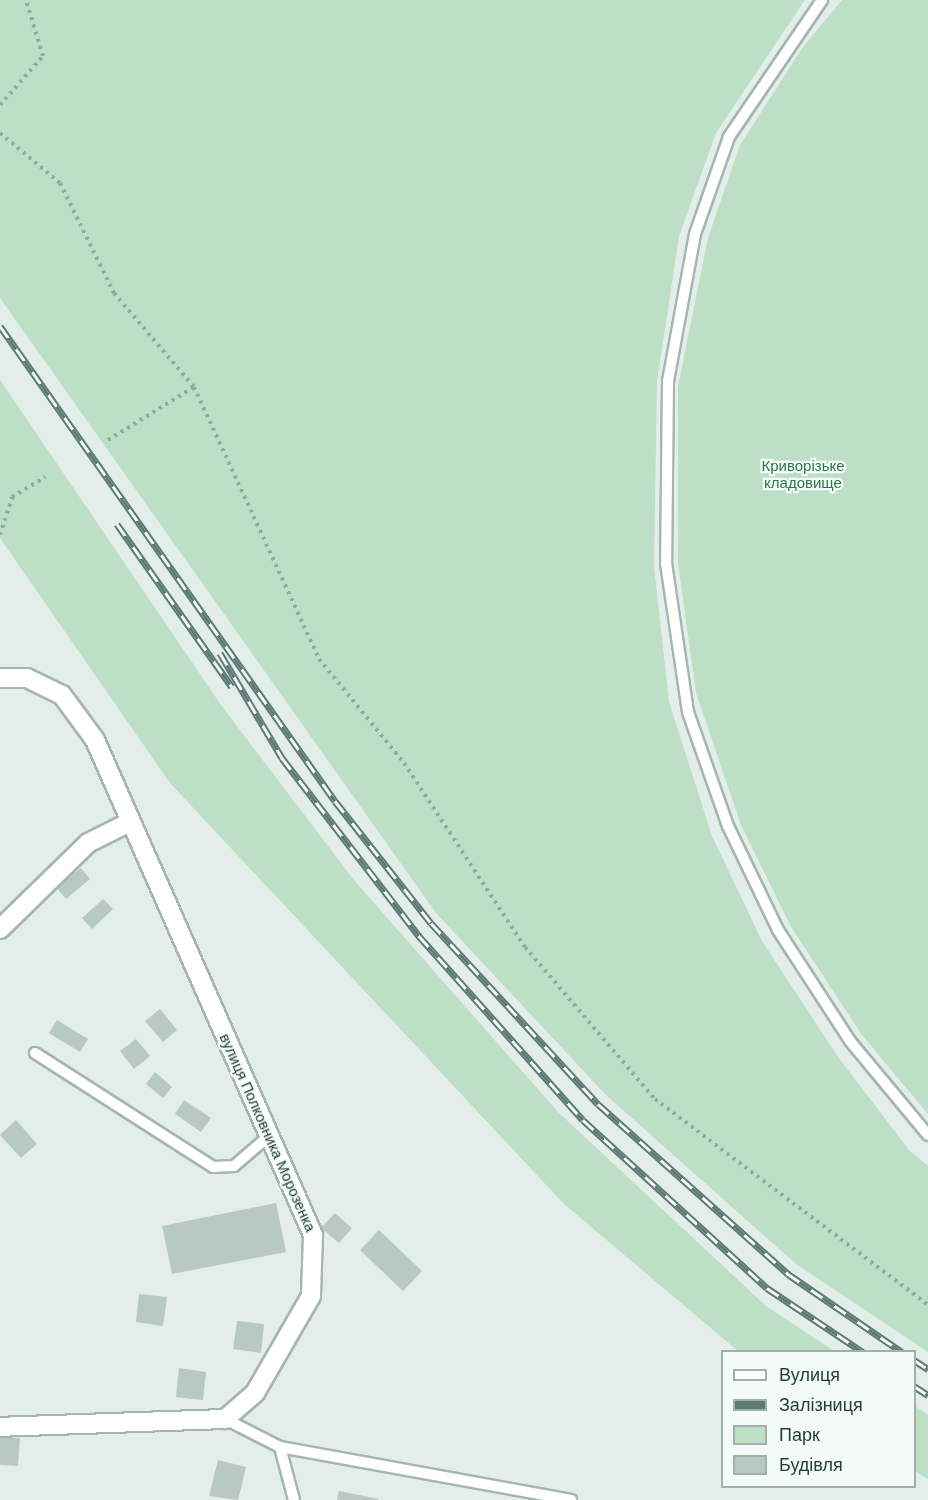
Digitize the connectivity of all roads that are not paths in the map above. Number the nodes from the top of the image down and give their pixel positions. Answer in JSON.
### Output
{"nodes":[{"id":1,"x":822,"y":0,"type":"edge"},
{"id":2,"x":0,"y":678,"type":"edge"},
{"id":3,"x":130,"y":822,"type":"junction"},
{"id":4,"x":0,"y":929,"type":"edge"},
{"id":5,"x":35,"y":1053,"type":"dead end"},
{"id":6,"x":928,"y":1135,"type":"edge"},
{"id":7,"x":269,"y":1137,"type":"junction"},
{"id":8,"x":225,"y":1419,"type":"junction"},
{"id":9,"x":0,"y":1427,"type":"edge"},
{"id":10,"x":280,"y":1447,"type":"junction"},
{"id":11,"x":294,"y":1500,"type":"edge"},
{"id":12,"x":571,"y":1500,"type":"edge"}],
"edges":[{"from":1,"to":6,"type":"lane"},
{"from":2,"to":3,"type":"street","name":"вулиця Полковника Морозенка"},
{"from":3,"to":4,"type":"street"},
{"from":3,"to":7,"type":"street","name":"вулиця Полковника Морозенка"},
{"from":5,"to":7,"type":"lane"},
{"from":7,"to":8,"type":"street","name":"вулиця Полковника Морозенка"},
{"from":8,"to":9,"type":"street"},
{"from":8,"to":10,"type":"lane"},
{"from":10,"to":11,"type":"lane"},
{"from":10,"to":12,"type":"lane"}]}
